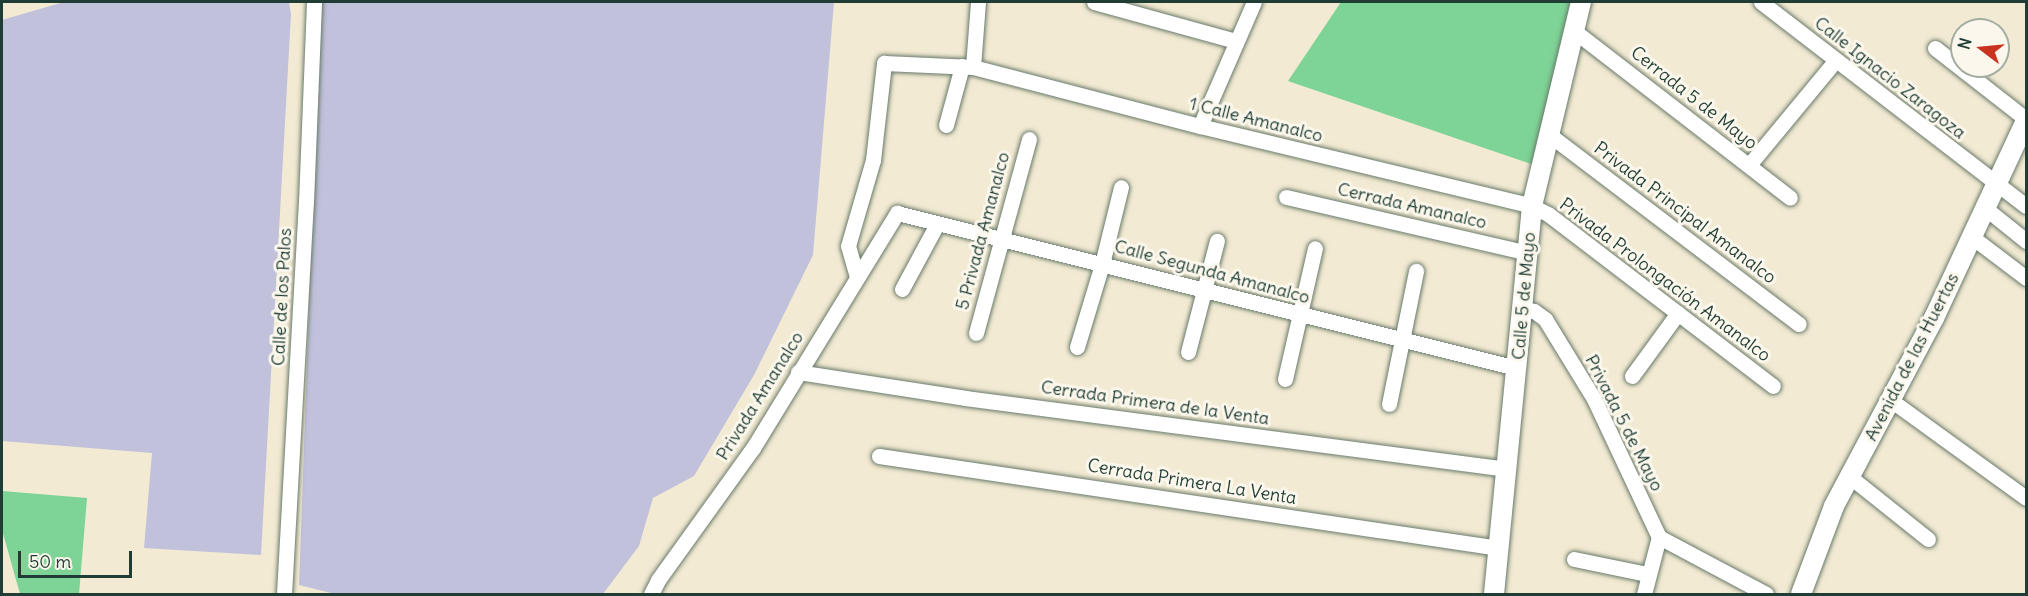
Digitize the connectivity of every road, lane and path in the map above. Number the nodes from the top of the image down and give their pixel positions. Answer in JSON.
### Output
{"nodes":[{"id":1,"x":314,"y":2,"type":"edge"},
{"id":2,"x":978,"y":2,"type":"edge"},
{"id":3,"x":1094,"y":2,"type":"edge"},
{"id":4,"x":1254,"y":2,"type":"edge"},
{"id":5,"x":1581,"y":2,"type":"edge"},
{"id":6,"x":1761,"y":2,"type":"edge"},
{"id":7,"x":1573,"y":30,"type":"junction"},
{"id":8,"x":1236,"y":41,"type":"junction"},
{"id":9,"x":1935,"y":48,"type":"dead end"},
{"id":10,"x":1835,"y":61,"type":"junction"},
{"id":11,"x":968,"y":66,"type":"junction"},
{"id":12,"x":2026,"y":120,"type":"edge"},
{"id":13,"x":946,"y":125,"type":"dead end"},
{"id":14,"x":1200,"y":126,"type":"junction"},
{"id":15,"x":1548,"y":133,"type":"junction"},
{"id":16,"x":1029,"y":139,"type":"dead end"},
{"id":17,"x":1749,"y":165,"type":"junction"},
{"id":18,"x":1996,"y":185,"type":"junction"},
{"id":19,"x":1121,"y":187,"type":"dead end"},
{"id":20,"x":1286,"y":197,"type":"dead end"},
{"id":21,"x":1790,"y":198,"type":"dead end"},
{"id":22,"x":1532,"y":206,"type":"junction"},
{"id":23,"x":2026,"y":206,"type":"edge"},
{"id":24,"x":1985,"y":208,"type":"junction"},
{"id":25,"x":897,"y":213,"type":"joint"},
{"id":26,"x":936,"y":224,"type":"junction"},
{"id":27,"x":1972,"y":237,"type":"junction"},
{"id":28,"x":1000,"y":240,"type":"junction"},
{"id":29,"x":1217,"y":241,"type":"dead end"},
{"id":30,"x":2026,"y":241,"type":"edge"},
{"id":31,"x":1315,"y":248,"type":"dead end"},
{"id":32,"x":1528,"y":253,"type":"junction"},
{"id":33,"x":1102,"y":264,"type":"junction"},
{"id":34,"x":1416,"y":271,"type":"dead end"},
{"id":35,"x":857,"y":277,"type":"junction"},
{"id":36,"x":2026,"y":278,"type":"edge"},
{"id":37,"x":902,"y":289,"type":"dead end"},
{"id":38,"x":1203,"y":292,"type":"junction"},
{"id":39,"x":1522,"y":308,"type":"junction"},
{"id":40,"x":1678,"y":313,"type":"junction"},
{"id":41,"x":1299,"y":316,"type":"junction"},
{"id":42,"x":1799,"y":324,"type":"dead end"},
{"id":43,"x":976,"y":333,"type":"dead end"},
{"id":44,"x":1401,"y":340,"type":"junction"},
{"id":45,"x":1077,"y":347,"type":"dead end"},
{"id":46,"x":1188,"y":352,"type":"dead end"},
{"id":47,"x":1517,"y":368,"type":"junction"},
{"id":48,"x":798,"y":372,"type":"junction"},
{"id":49,"x":1632,"y":376,"type":"dead end"},
{"id":50,"x":1285,"y":379,"type":"dead end"},
{"id":51,"x":1773,"y":386,"type":"dead end"},
{"id":52,"x":1892,"y":400,"type":"junction"},
{"id":53,"x":1389,"y":404,"type":"dead end"},
{"id":54,"x":879,"y":456,"type":"dead end"},
{"id":55,"x":1507,"y":470,"type":"junction"},
{"id":56,"x":1849,"y":476,"type":"junction"},
{"id":57,"x":2026,"y":498,"type":"edge"},
{"id":58,"x":1659,"y":537,"type":"junction"},
{"id":59,"x":1928,"y":539,"type":"dead end"},
{"id":60,"x":1499,"y":548,"type":"junction"},
{"id":61,"x":1574,"y":559,"type":"dead end"},
{"id":62,"x":1647,"y":574,"type":"junction"},
{"id":63,"x":284,"y":594,"type":"edge"},
{"id":64,"x":651,"y":594,"type":"edge"},
{"id":65,"x":1494,"y":594,"type":"edge"},
{"id":66,"x":1644,"y":594,"type":"edge"},
{"id":67,"x":1766,"y":594,"type":"edge"},
{"id":68,"x":1801,"y":594,"type":"edge"}],
"edges":[{"from":1,"to":63,"type":"street","name":"Calle de los Palos"},
{"from":2,"to":11,"type":"street"},
{"from":3,"to":8,"type":"street"},
{"from":4,"to":8,"type":"street"},
{"from":5,"to":7,"type":"street","name":"Calle 5 de Mayo"},
{"from":6,"to":10,"type":"street","name":"Calle Ignacio Zaragoza"},
{"from":7,"to":15,"type":"street","name":"Calle 5 de Mayo"},
{"from":7,"to":17,"type":"street","name":"Cerrada 5 de Mayo"},
{"from":8,"to":14,"type":"street"},
{"from":9,"to":12,"type":"street"},
{"from":10,"to":17,"type":"street"},
{"from":10,"to":18,"type":"street","name":"Calle Ignacio Zaragoza"},
{"from":11,"to":13,"type":"street"},
{"from":11,"to":14,"type":"street","name":"1 Calle Amanalco"},
{"from":11,"to":35,"type":"street","name":"1 Calle Amanalco"},
{"from":12,"to":18,"type":"street","name":"Avenida de las Huertas"},
{"from":14,"to":22,"type":"street","name":"1 Calle Amanalco"},
{"from":15,"to":22,"type":"street","name":"Calle 5 de Mayo"},
{"from":15,"to":42,"type":"street","name":"Privada Principal Amanalco"},
{"from":16,"to":28,"type":"street","name":"5 Privada Amanalco"},
{"from":17,"to":21,"type":"street","name":"Cerrada 5 de Mayo"},
{"from":18,"to":23,"type":"street","name":"Calle Ignacio Zaragoza"},
{"from":18,"to":24,"type":"street","name":"Avenida de las Huertas"},
{"from":19,"to":33,"type":"street"},
{"from":20,"to":32,"type":"street","name":"Cerrada Amanalco"},
{"from":22,"to":32,"type":"street","name":"Calle 5 de Mayo"},
{"from":22,"to":40,"type":"street","name":"Privada Prolongación Amanalco"},
{"from":24,"to":27,"type":"street","name":"Avenida de las Huertas"},
{"from":24,"to":30,"type":"street"},
{"from":25,"to":26,"type":"street","name":"Calle Segunda Amanalco"},
{"from":25,"to":35,"type":"street","name":"Privada Amanalco"},
{"from":26,"to":28,"type":"street","name":"Calle Segunda Amanalco"},
{"from":26,"to":37,"type":"street"},
{"from":27,"to":36,"type":"street"},
{"from":27,"to":52,"type":"street","name":"Avenida de las Huertas"},
{"from":28,"to":33,"type":"street","name":"Calle Segunda Amanalco"},
{"from":28,"to":43,"type":"street","name":"5 Privada Amanalco"},
{"from":29,"to":38,"type":"street"},
{"from":31,"to":41,"type":"street"},
{"from":32,"to":39,"type":"street","name":"Calle 5 de Mayo"},
{"from":33,"to":38,"type":"street","name":"Calle Segunda Amanalco"},
{"from":33,"to":45,"type":"street"},
{"from":34,"to":44,"type":"street"},
{"from":35,"to":48,"type":"street","name":"Privada Amanalco"},
{"from":38,"to":41,"type":"street","name":"Calle Segunda Amanalco"},
{"from":38,"to":46,"type":"street"},
{"from":39,"to":47,"type":"street","name":"Calle 5 de Mayo"},
{"from":39,"to":58,"type":"street","name":"Privada 5 de Mayo"},
{"from":40,"to":49,"type":"street"},
{"from":40,"to":51,"type":"street","name":"Privada Prolongación Amanalco"},
{"from":41,"to":44,"type":"street","name":"Calle Segunda Amanalco"},
{"from":41,"to":50,"type":"street"},
{"from":44,"to":47,"type":"street","name":"Calle Segunda Amanalco"},
{"from":44,"to":53,"type":"street"},
{"from":47,"to":55,"type":"street","name":"Calle 5 de Mayo"},
{"from":48,"to":55,"type":"street","name":"Cerrada Primera de la Venta"},
{"from":48,"to":64,"type":"street","name":"Privada Amanalco"},
{"from":52,"to":56,"type":"street","name":"Avenida de las Huertas"},
{"from":52,"to":57,"type":"street"},
{"from":54,"to":60,"type":"street","name":"Cerrada Primera La Venta"},
{"from":55,"to":60,"type":"street","name":"Calle 5 de Mayo"},
{"from":56,"to":59,"type":"street"},
{"from":56,"to":68,"type":"street","name":"Avenida de las Huertas"},
{"from":58,"to":62,"type":"street"},
{"from":58,"to":67,"type":"street"},
{"from":60,"to":65,"type":"street","name":"Calle 5 de Mayo"},
{"from":61,"to":62,"type":"street"},
{"from":62,"to":66,"type":"street"}]}
